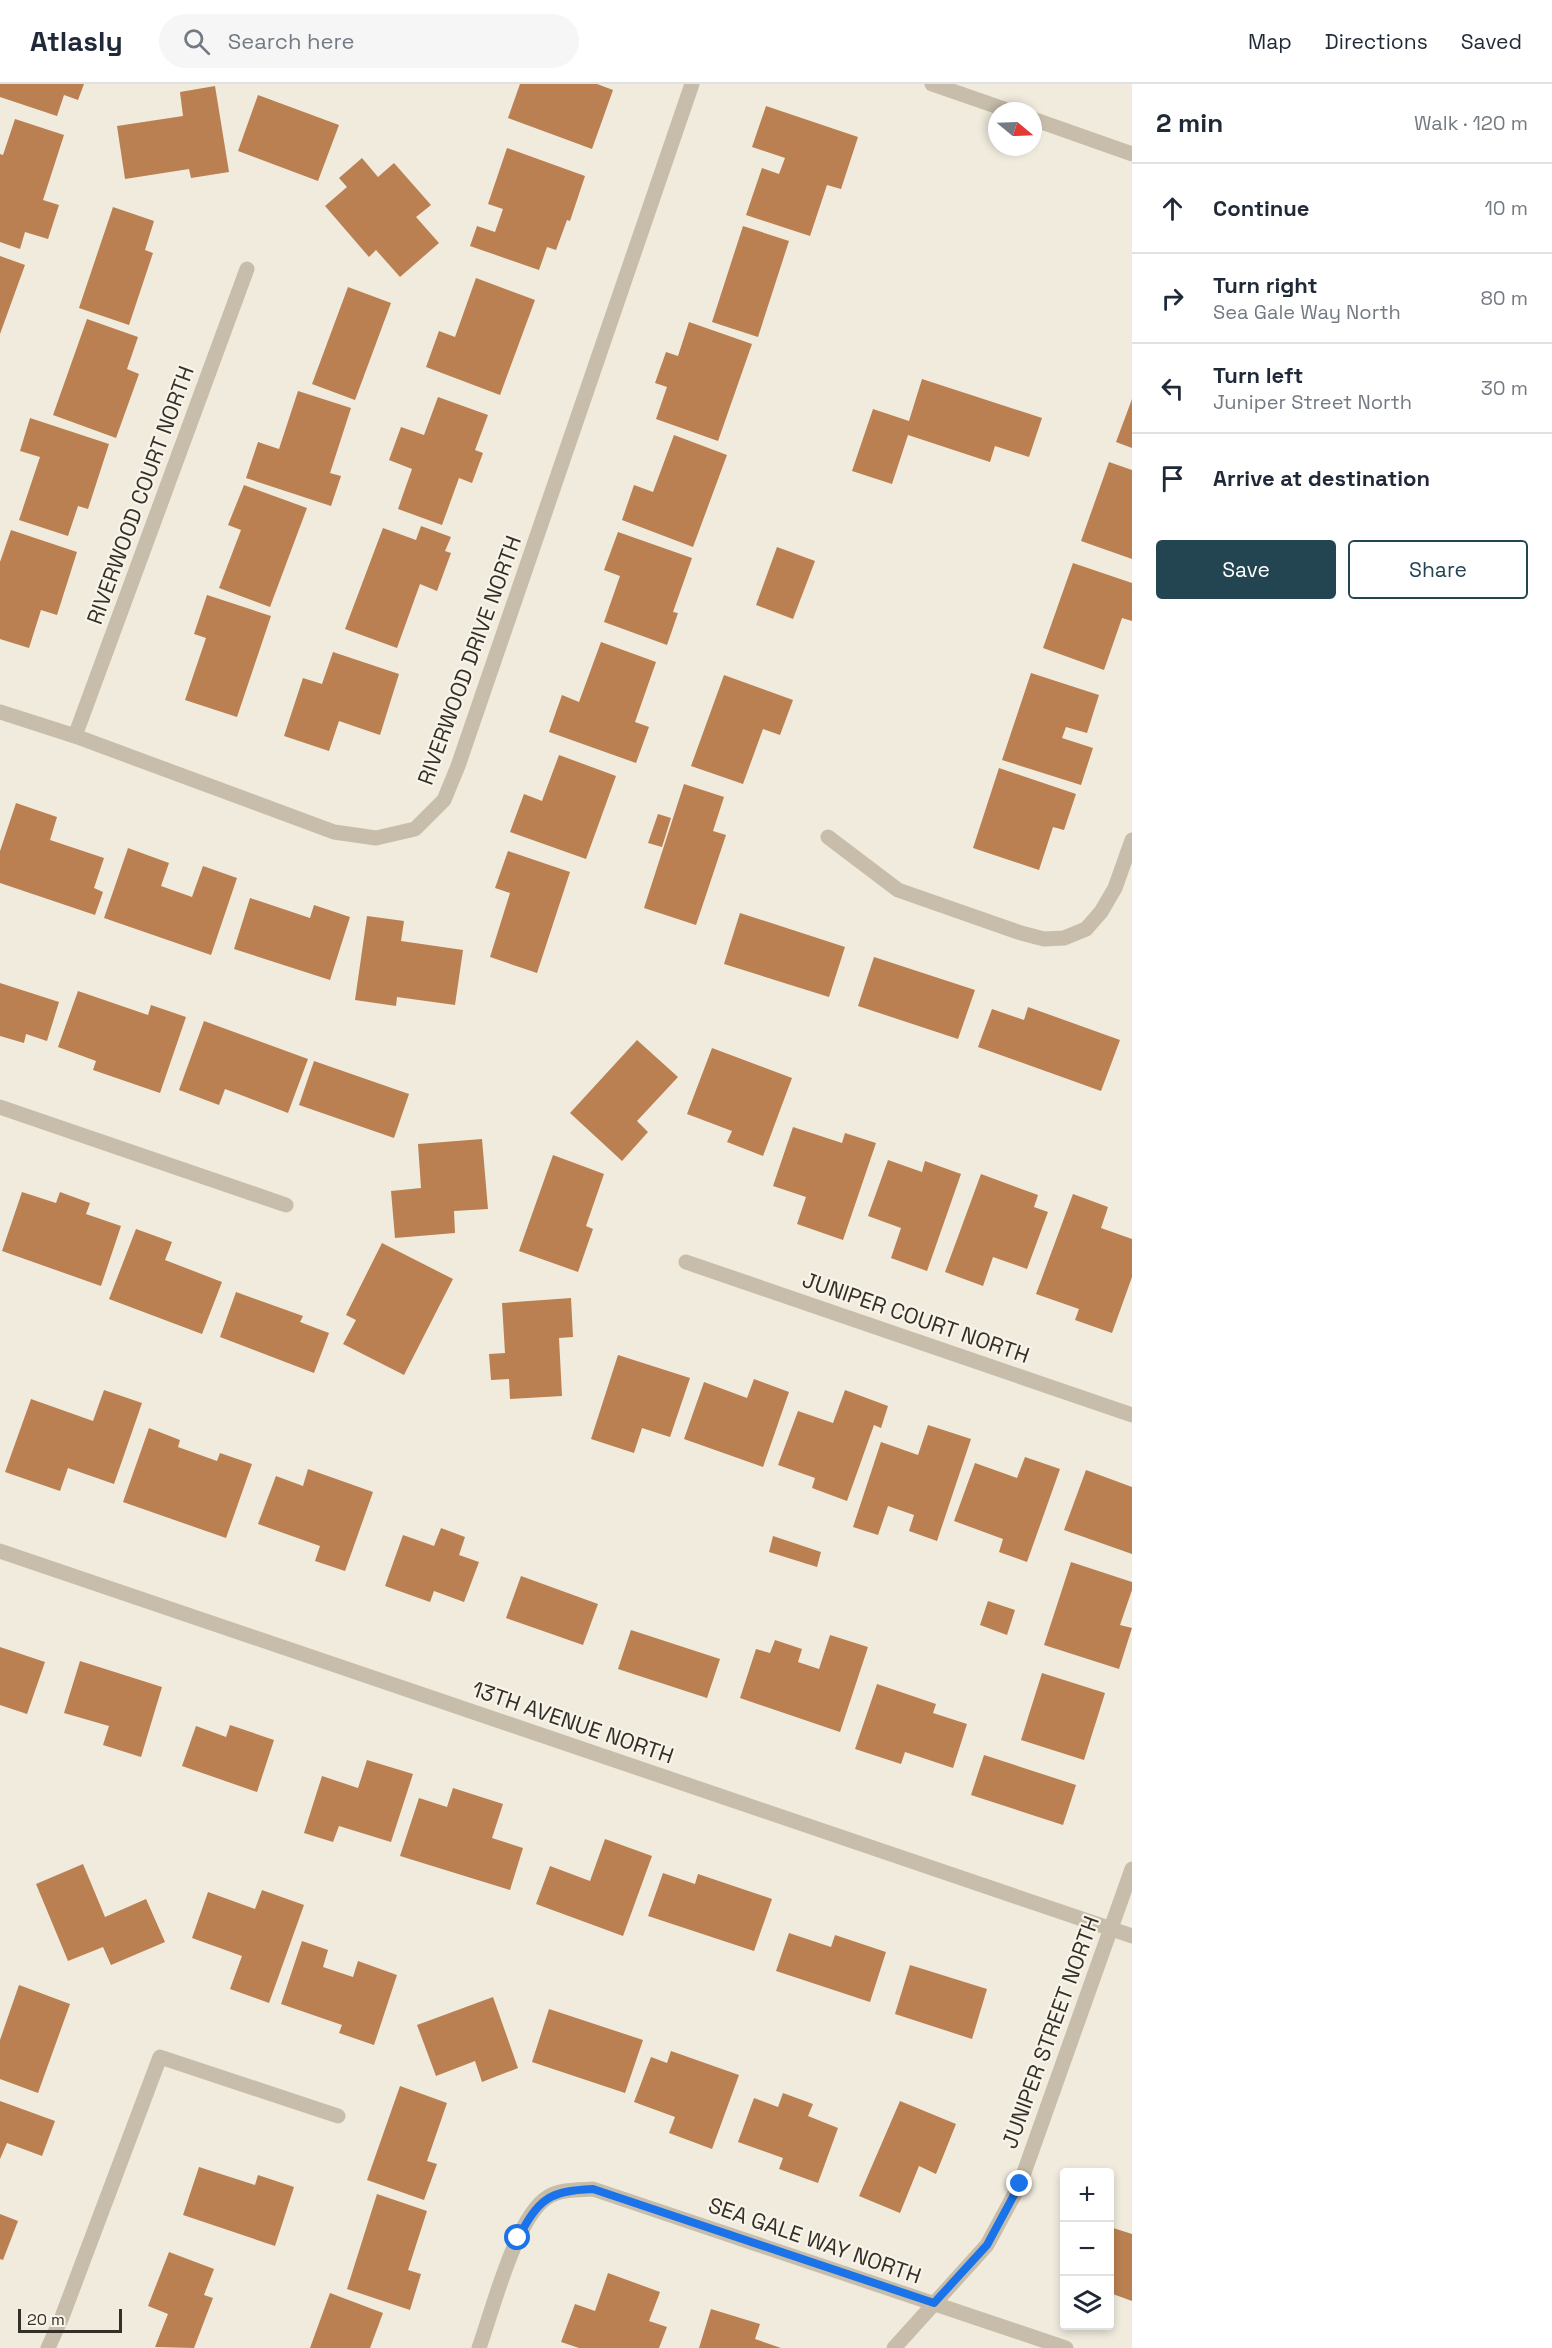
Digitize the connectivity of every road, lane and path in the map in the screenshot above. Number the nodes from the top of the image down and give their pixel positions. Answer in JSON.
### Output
{"nodes":[{"id":1,"x":692,"y":84,"type":"edge"},
{"id":2,"x":932,"y":84,"type":"edge"},
{"id":3,"x":988,"y":103,"type":"edge"},
{"id":4,"x":1042,"y":122,"type":"edge"},
{"id":5,"x":1132,"y":154,"type":"edge"},
{"id":6,"x":247,"y":270,"type":"dead end"},
{"id":7,"x":0,"y":712,"type":"edge"},
{"id":8,"x":75,"y":736,"type":"junction"},
{"id":9,"x":828,"y":837,"type":"dead end"},
{"id":10,"x":1132,"y":840,"type":"edge"},
{"id":11,"x":0,"y":1107,"type":"edge"},
{"id":12,"x":286,"y":1204,"type":"dead end"},
{"id":13,"x":686,"y":1262,"type":"dead end"},
{"id":14,"x":1132,"y":1415,"type":"edge"},
{"id":15,"x":0,"y":1551,"type":"edge"},
{"id":16,"x":1132,"y":1869,"type":"edge"},
{"id":17,"x":1111,"y":1929,"type":"junction"},
{"id":18,"x":1132,"y":1936,"type":"edge"},
{"id":19,"x":338,"y":2116,"type":"dead end"},
{"id":20,"x":934,"y":2303,"type":"junction"},
{"id":21,"x":48,"y":2348,"type":"edge"},
{"id":22,"x":479,"y":2348,"type":"edge"},
{"id":23,"x":894,"y":2348,"type":"edge"},
{"id":24,"x":1066,"y":2348,"type":"edge"}],
"edges":[{"from":1,"to":8,"type":"street","name":"RIVERWOOD DRIVE NORTH"},
{"from":2,"to":3,"type":"street"},
{"from":4,"to":5,"type":"street"},
{"from":6,"to":8,"type":"street","name":"RIVERWOOD COURT NORTH"},
{"from":7,"to":8,"type":"street","name":"RIVERWOOD DRIVE NORTH"},
{"from":9,"to":10,"type":"street"},
{"from":11,"to":12,"type":"street"},
{"from":13,"to":14,"type":"street","name":"JUNIPER COURT NORTH"},
{"from":15,"to":17,"type":"street","name":"13TH AVENUE NORTH"},
{"from":16,"to":17,"type":"street","name":"JUNIPER STREET NORTH"},
{"from":17,"to":18,"type":"street","name":"13TH AVENUE NORTH"},
{"from":17,"to":20,"type":"street","name":"JUNIPER STREET NORTH"},
{"from":19,"to":21,"type":"street"},
{"from":20,"to":22,"type":"street","name":"SEA GALE WAY NORTH"},
{"from":20,"to":23,"type":"street","name":"JUNIPER STREET NORTH"},
{"from":20,"to":24,"type":"street","name":"SEA GALE WAY NORTH"}]}
